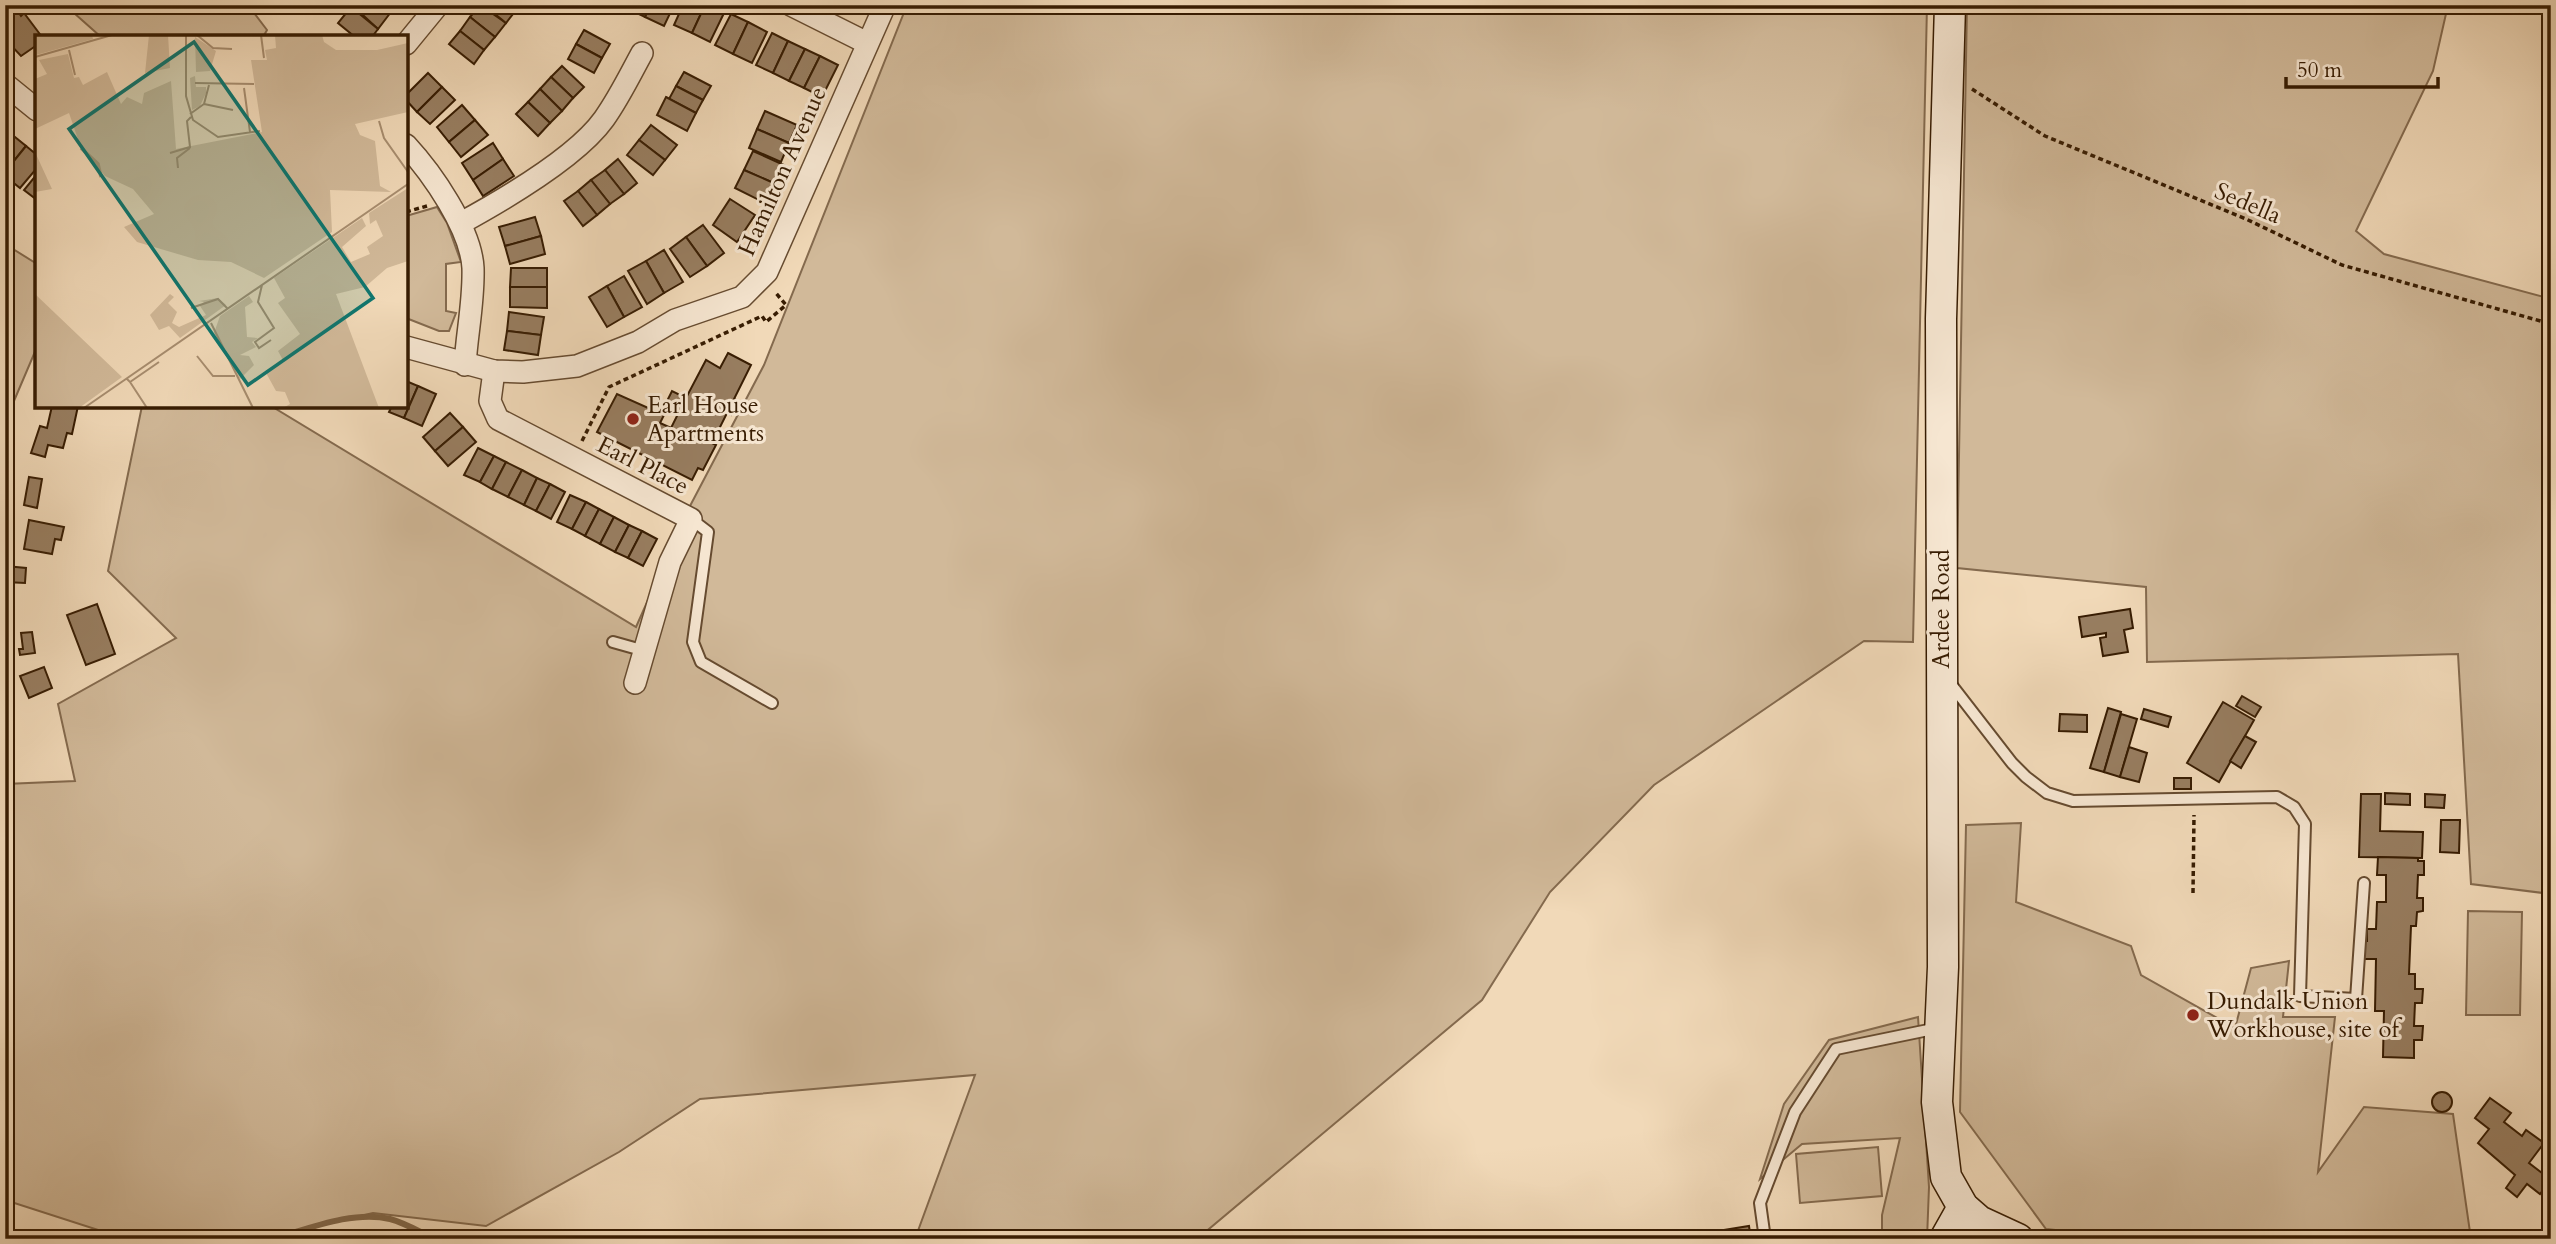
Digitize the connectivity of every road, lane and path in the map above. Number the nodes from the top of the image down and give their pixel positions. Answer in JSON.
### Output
{"nodes":[{"id":1,"x":438,"y":5,"type":"edge"},
{"id":2,"x":791,"y":5,"type":"edge"},
{"id":3,"x":885,"y":5,"type":"edge"},
{"id":4,"x":1950,"y":5,"type":"edge"},
{"id":5,"x":408,"y":42,"type":"edge"},
{"id":6,"x":867,"y":43,"type":"junction"},
{"id":7,"x":642,"y":53,"type":"dead end"},
{"id":8,"x":1947,"y":75,"type":"junction"},
{"id":9,"x":5,"y":84,"type":"edge"},
{"id":10,"x":35,"y":108,"type":"edge"},
{"id":11,"x":408,"y":148,"type":"edge"},
{"id":12,"x":435,"y":203,"type":"dead end"},
{"id":13,"x":408,"y":211,"type":"edge"},
{"id":14,"x":461,"y":223,"type":"junction"},
{"id":15,"x":2551,"y":324,"type":"edge"},
{"id":16,"x":408,"y":348,"type":"edge"},
{"id":17,"x":465,"y":365,"type":"junction"},
{"id":18,"x":494,"y":371,"type":"junction"},
{"id":19,"x":691,"y":519,"type":"junction"},
{"id":20,"x":613,"y":642,"type":"dead end"},
{"id":21,"x":645,"y":651,"type":"junction"},
{"id":22,"x":1941,"y":671,"type":"junction"},
{"id":23,"x":635,"y":683,"type":"dead end"},
{"id":24,"x":772,"y":703,"type":"dead end"},
{"id":25,"x":2194,"y":798,"type":"junction"},
{"id":26,"x":2364,"y":883,"type":"dead end"},
{"id":27,"x":2193,"y":893,"type":"dead end"},
{"id":28,"x":1940,"y":1027,"type":"junction"},
{"id":29,"x":1963,"y":1207,"type":"junction"},
{"id":30,"x":1765,"y":1239,"type":"edge"},
{"id":31,"x":1945,"y":1239,"type":"edge"},
{"id":32,"x":2018,"y":1239,"type":"edge"}],
"edges":[{"from":1,"to":5,"type":"street"},
{"from":2,"to":6,"type":"street"},
{"from":3,"to":6,"type":"street","name":"Hamilton Avenue"},
{"from":4,"to":8,"type":"main road","name":"Ardee Road"},
{"from":6,"to":18,"type":"street","name":"Hamilton Avenue"},
{"from":7,"to":14,"type":"street"},
{"from":8,"to":15,"type":"path","name":"Sedella"},
{"from":8,"to":22,"type":"main road","name":"Ardee Road"},
{"from":9,"to":10,"type":"street"},
{"from":11,"to":14,"type":"street"},
{"from":12,"to":13,"type":"path"},
{"from":14,"to":17,"type":"street"},
{"from":16,"to":17,"type":"street","name":"Hamilton Avenue"},
{"from":17,"to":18,"type":"street","name":"Hamilton Avenue"},
{"from":18,"to":19,"type":"street","name":"Earl Place"},
{"from":19,"to":21,"type":"street","name":"Earl Place"},
{"from":19,"to":24,"type":"lane"},
{"from":20,"to":21,"type":"lane"},
{"from":21,"to":23,"type":"street","name":"Earl Place"},
{"from":22,"to":25,"type":"lane"},
{"from":22,"to":28,"type":"main road","name":"Ardee Road"},
{"from":25,"to":26,"type":"lane"},
{"from":25,"to":27,"type":"path"},
{"from":28,"to":29,"type":"main road","name":"Ardee Road"},
{"from":28,"to":30,"type":"lane"},
{"from":29,"to":31,"type":"main road"},
{"from":29,"to":32,"type":"main road"}]}
